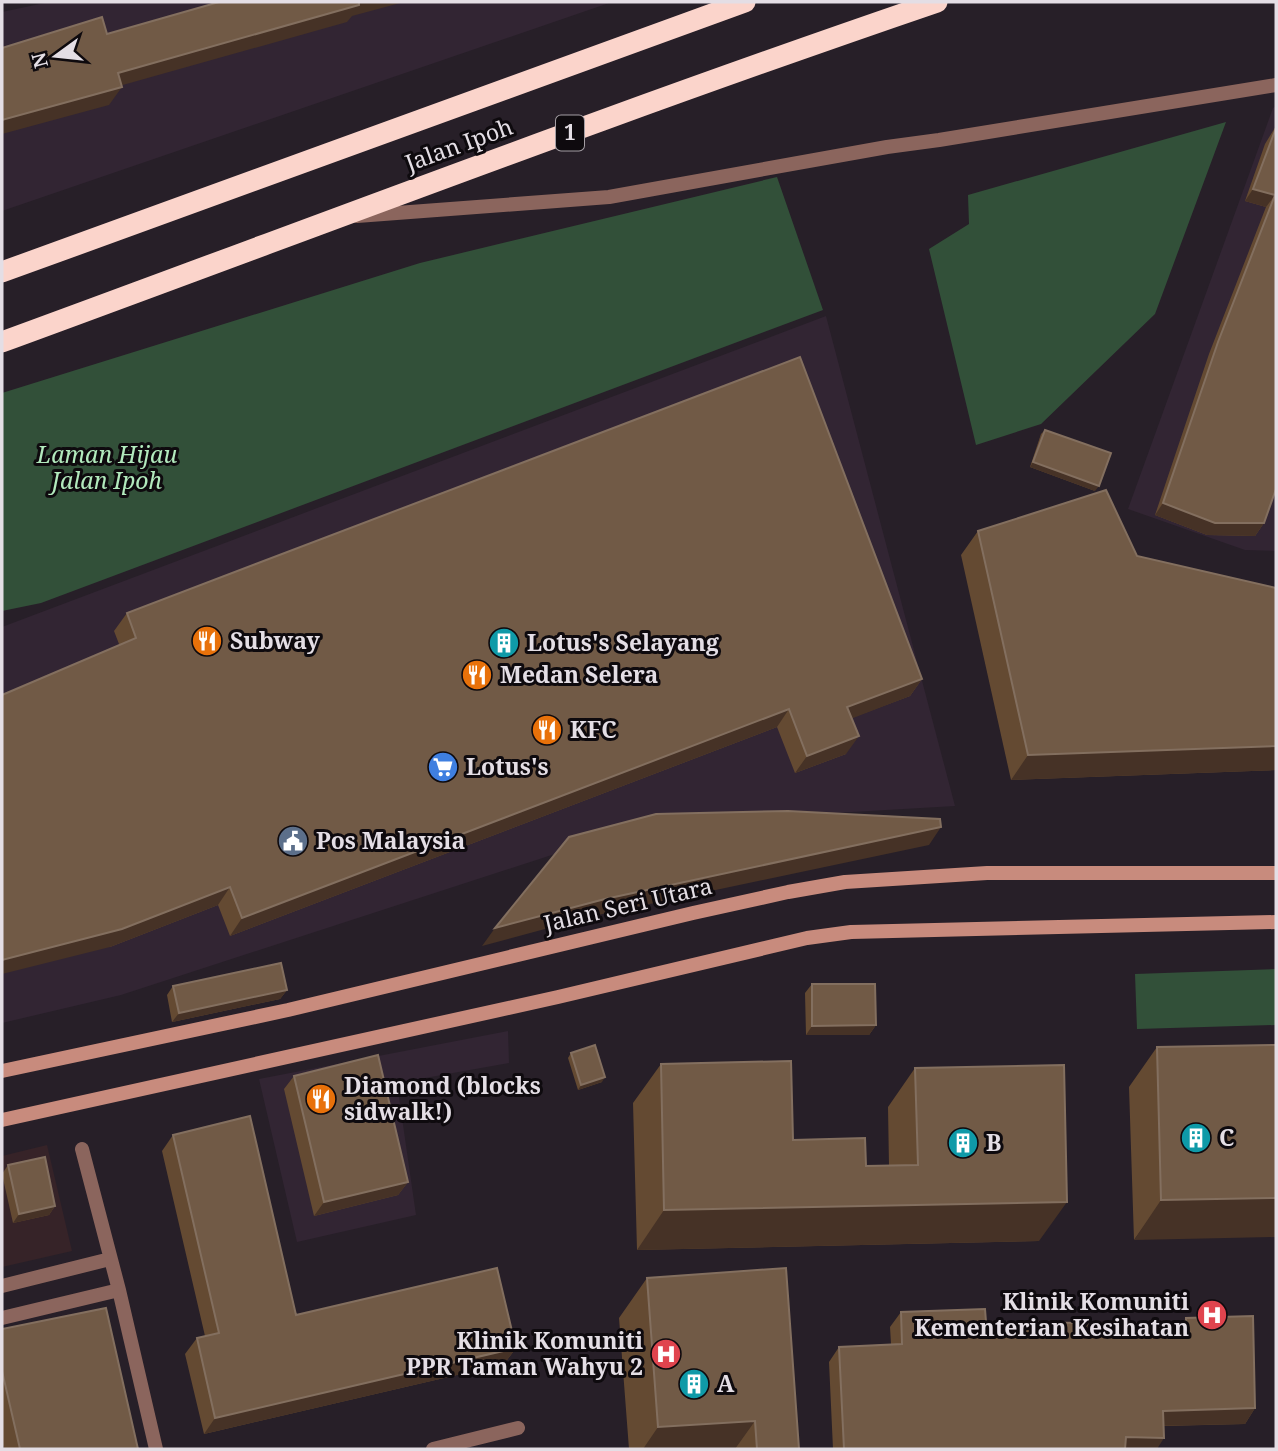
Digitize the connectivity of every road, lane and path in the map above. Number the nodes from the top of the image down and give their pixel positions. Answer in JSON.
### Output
{"nodes":[{"id":1,"x":745,"y":2,"type":"edge"},
{"id":2,"x":937,"y":2,"type":"edge"},
{"id":3,"x":1276,"y":85,"type":"edge"},
{"id":4,"x":332,"y":218,"type":"junction"},
{"id":5,"x":2,"y":272,"type":"edge"},
{"id":6,"x":2,"y":342,"type":"edge"},
{"id":7,"x":1276,"y":873,"type":"edge"},
{"id":8,"x":1276,"y":922,"type":"edge"},
{"id":9,"x":2,"y":1071,"type":"edge"},
{"id":10,"x":2,"y":1120,"type":"edge"},
{"id":11,"x":82,"y":1149,"type":"dead end"},
{"id":12,"x":110,"y":1259,"type":"junction"},
{"id":13,"x":2,"y":1286,"type":"edge"},
{"id":14,"x":119,"y":1290,"type":"junction"},
{"id":15,"x":2,"y":1318,"type":"edge"},
{"id":16,"x":518,"y":1428,"type":"dead end"},
{"id":17,"x":156,"y":1449,"type":"edge"},
{"id":18,"x":433,"y":1449,"type":"edge"}],
"edges":[{"from":1,"to":5,"type":"highway","name":"Jalan Ipoh"},
{"from":2,"to":4,"type":"highway","name":"Jalan Ipoh","number":"1"},
{"from":3,"to":4,"type":"street"},
{"from":4,"to":6,"type":"highway","name":"Jalan Ipoh","number":"1"},
{"from":7,"to":9,"type":"street","name":"Jalan Seri Utara"},
{"from":8,"to":10,"type":"street"},
{"from":11,"to":12,"type":"street"},
{"from":12,"to":13,"type":"street"},
{"from":12,"to":14,"type":"street"},
{"from":14,"to":15,"type":"street"},
{"from":14,"to":17,"type":"street"},
{"from":16,"to":18,"type":"street"}]}
